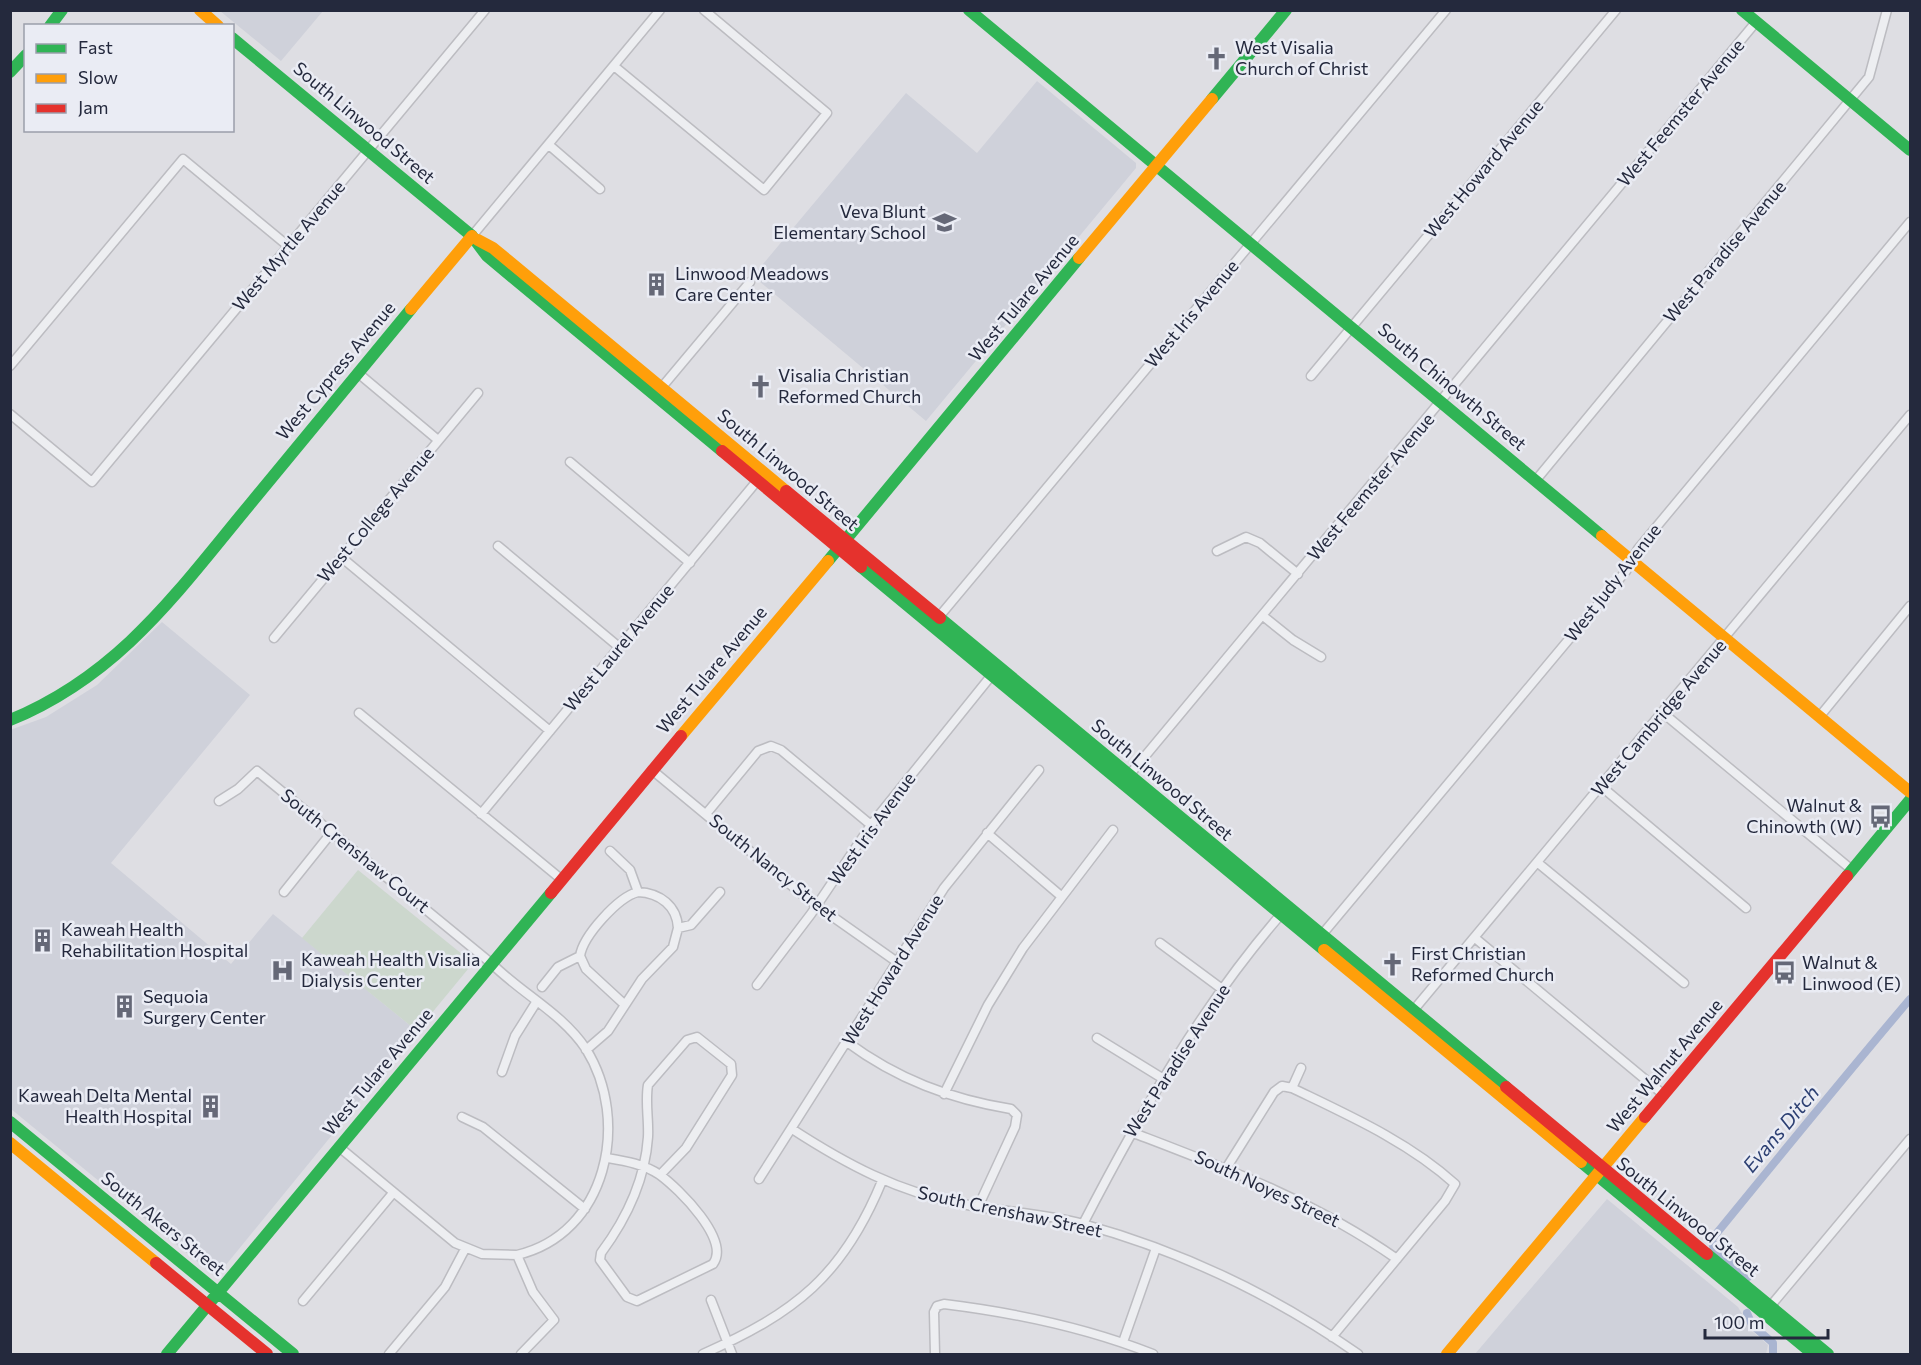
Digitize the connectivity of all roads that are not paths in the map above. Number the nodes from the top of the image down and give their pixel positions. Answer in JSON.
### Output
{"nodes":[{"id":1,"x":62,"y":10,"type":"edge"},
{"id":2,"x":200,"y":10,"type":"edge"},
{"id":3,"x":485,"y":10,"type":"edge"},
{"id":4,"x":660,"y":10,"type":"edge"},
{"id":5,"x":704,"y":10,"type":"edge"},
{"id":6,"x":969,"y":10,"type":"edge"},
{"id":7,"x":1286,"y":10,"type":"edge"},
{"id":8,"x":1446,"y":10,"type":"edge"},
{"id":9,"x":1616,"y":10,"type":"edge"},
{"id":10,"x":1742,"y":10,"type":"edge"},
{"id":11,"x":1887,"y":10,"type":"edge"},
{"id":12,"x":1756,"y":22,"type":"junction"},
{"id":13,"x":52,"y":24,"type":"edge"},
{"id":14,"x":216,"y":24,"type":"edge"},
{"id":15,"x":234,"y":40,"type":"edge"},
{"id":16,"x":24,"y":57,"type":"edge"},
{"id":17,"x":614,"y":66,"type":"junction"},
{"id":18,"x":10,"y":72,"type":"edge"},
{"id":19,"x":1851,"y":100,"type":"junction"},
{"id":20,"x":549,"y":145,"type":"junction"},
{"id":21,"x":369,"y":150,"type":"junction"},
{"id":22,"x":1911,"y":150,"type":"edge"},
{"id":23,"x":1156,"y":167,"type":"junction"},
{"id":24,"x":600,"y":189,"type":"dead end"},
{"id":25,"x":1911,"y":222,"type":"edge"},
{"id":26,"x":472,"y":236,"type":"junction"},
{"id":27,"x":1251,"y":244,"type":"junction"},
{"id":28,"x":288,"y":246,"type":"junction"},
{"id":29,"x":750,"y":282,"type":"dead end"},
{"id":30,"x":1352,"y":327,"type":"junction"},
{"id":31,"x":616,"y":364,"type":"junction"},
{"id":32,"x":10,"y":366,"type":"edge"},
{"id":33,"x":358,"y":373,"type":"junction"},
{"id":34,"x":1311,"y":375,"type":"dead end"},
{"id":35,"x":662,"y":387,"type":"junction"},
{"id":36,"x":478,"y":393,"type":"dead end"},
{"id":37,"x":1442,"y":402,"type":"junction"},
{"id":38,"x":10,"y":414,"type":"edge"},
{"id":39,"x":1911,"y":415,"type":"edge"},
{"id":40,"x":438,"y":440,"type":"junction"},
{"id":41,"x":570,"y":462,"type":"dead end"},
{"id":42,"x":754,"y":465,"type":"junction"},
{"id":43,"x":1536,"y":480,"type":"junction"},
{"id":44,"x":757,"y":481,"type":"junction"},
{"id":45,"x":841,"y":544,"type":"junction"},
{"id":46,"x":498,"y":546,"type":"dead end"},
{"id":47,"x":1217,"y":551,"type":"dead end"},
{"id":48,"x":341,"y":557,"type":"junction"},
{"id":49,"x":1632,"y":560,"type":"junction"},
{"id":50,"x":690,"y":562,"type":"junction"},
{"id":51,"x":1298,"y":574,"type":"junction"},
{"id":52,"x":1911,"y":606,"type":"edge"},
{"id":53,"x":1263,"y":616,"type":"junction"},
{"id":54,"x":938,"y":618,"type":"junction"},
{"id":55,"x":940,"y":633,"type":"junction"},
{"id":56,"x":274,"y":638,"type":"dead end"},
{"id":57,"x":1726,"y":638,"type":"junction"},
{"id":58,"x":619,"y":647,"type":"junction"},
{"id":59,"x":1321,"y":657,"type":"dead end"},
{"id":60,"x":991,"y":676,"type":"junction"},
{"id":61,"x":359,"y":713,"type":"dead end"},
{"id":62,"x":1663,"y":713,"type":"junction"},
{"id":63,"x":1820,"y":716,"type":"junction"},
{"id":64,"x":10,"y":720,"type":"edge"},
{"id":65,"x":550,"y":730,"type":"junction"},
{"id":66,"x":652,"y":770,"type":"junction"},
{"id":67,"x":1039,"y":770,"type":"dead end"},
{"id":68,"x":1125,"y":780,"type":"junction"},
{"id":69,"x":1602,"y":787,"type":"junction"},
{"id":70,"x":1911,"y":792,"type":"edge"},
{"id":71,"x":1911,"y":800,"type":"edge"},
{"id":72,"x":219,"y":801,"type":"dead end"},
{"id":73,"x":481,"y":814,"type":"junction"},
{"id":74,"x":705,"y":814,"type":"junction"},
{"id":75,"x":871,"y":825,"type":"junction"},
{"id":76,"x":1113,"y":830,"type":"dead end"},
{"id":77,"x":332,"y":832,"type":"junction"},
{"id":78,"x":987,"y":833,"type":"junction"},
{"id":79,"x":610,"y":851,"type":"dead end"},
{"id":80,"x":1538,"y":863,"type":"junction"},
{"id":81,"x":1852,"y":870,"type":"junction"},
{"id":82,"x":561,"y":879,"type":"junction"},
{"id":83,"x":284,"y":892,"type":"dead end"},
{"id":84,"x":638,"y":892,"type":"junction"},
{"id":85,"x":720,"y":892,"type":"dead end"},
{"id":86,"x":1061,"y":896,"type":"junction"},
{"id":87,"x":817,"y":906,"type":"junction"},
{"id":88,"x":1746,"y":908,"type":"dead end"},
{"id":89,"x":1283,"y":911,"type":"junction"},
{"id":90,"x":678,"y":928,"type":"junction"},
{"id":91,"x":1475,"y":938,"type":"junction"},
{"id":92,"x":1317,"y":940,"type":"junction"},
{"id":93,"x":1160,"y":943,"type":"dead end"},
{"id":94,"x":580,"y":956,"type":"junction"},
{"id":95,"x":897,"y":962,"type":"junction"},
{"id":96,"x":491,"y":963,"type":"junction"},
{"id":97,"x":1684,"y":983,"type":"dead end"},
{"id":98,"x":757,"y":986,"type":"dead end"},
{"id":99,"x":542,"y":987,"type":"dead end"},
{"id":100,"x":1222,"y":989,"type":"junction"},
{"id":101,"x":537,"y":1001,"type":"junction"},
{"id":102,"x":625,"y":1005,"type":"junction"},
{"id":103,"x":1409,"y":1016,"type":"junction"},
{"id":104,"x":1097,"y":1038,"type":"dead end"},
{"id":105,"x":847,"y":1042,"type":"junction"},
{"id":106,"x":586,"y":1050,"type":"junction"},
{"id":107,"x":1301,"y":1068,"type":"dead end"},
{"id":108,"x":502,"y":1072,"type":"dead end"},
{"id":109,"x":1162,"y":1078,"type":"junction"},
{"id":110,"x":1292,"y":1088,"type":"junction"},
{"id":111,"x":944,"y":1094,"type":"junction"},
{"id":112,"x":1664,"y":1095,"type":"junction"},
{"id":113,"x":462,"y":1117,"type":"dead end"},
{"id":114,"x":10,"y":1122,"type":"edge"},
{"id":115,"x":792,"y":1129,"type":"junction"},
{"id":116,"x":10,"y":1131,"type":"edge"},
{"id":117,"x":1131,"y":1132,"type":"junction"},
{"id":118,"x":1911,"y":1139,"type":"edge"},
{"id":119,"x":10,"y":1143,"type":"edge"},
{"id":120,"x":339,"y":1147,"type":"junction"},
{"id":121,"x":607,"y":1158,"type":"junction"},
{"id":122,"x":644,"y":1166,"type":"junction"},
{"id":123,"x":1227,"y":1167,"type":"junction"},
{"id":124,"x":1598,"y":1173,"type":"junction"},
{"id":125,"x":75,"y":1175,"type":"junction"},
{"id":126,"x":660,"y":1175,"type":"junction"},
{"id":127,"x":759,"y":1179,"type":"dead end"},
{"id":128,"x":882,"y":1181,"type":"junction"},
{"id":129,"x":393,"y":1193,"type":"junction"},
{"id":130,"x":978,"y":1207,"type":"junction"},
{"id":131,"x":585,"y":1209,"type":"junction"},
{"id":132,"x":1083,"y":1224,"type":"junction"},
{"id":133,"x":1156,"y":1248,"type":"junction"},
{"id":134,"x":465,"y":1249,"type":"junction"},
{"id":135,"x":517,"y":1255,"type":"junction"},
{"id":136,"x":1396,"y":1259,"type":"junction"},
{"id":137,"x":218,"y":1292,"type":"junction"},
{"id":138,"x":711,"y":1300,"type":"dead end"},
{"id":139,"x":303,"y":1301,"type":"dead end"},
{"id":140,"x":207,"y":1305,"type":"junction"},
{"id":141,"x":1767,"y":1311,"type":"junction"},
{"id":142,"x":1332,"y":1337,"type":"junction"},
{"id":143,"x":1123,"y":1342,"type":"junction"},
{"id":144,"x":728,"y":1343,"type":"junction"},
{"id":145,"x":167,"y":1354,"type":"edge"},
{"id":146,"x":267,"y":1354,"type":"edge"},
{"id":147,"x":293,"y":1354,"type":"edge"},
{"id":148,"x":389,"y":1354,"type":"edge"},
{"id":149,"x":521,"y":1354,"type":"edge"},
{"id":150,"x":703,"y":1354,"type":"edge"},
{"id":151,"x":732,"y":1354,"type":"edge"},
{"id":152,"x":934,"y":1354,"type":"edge"},
{"id":153,"x":1153,"y":1354,"type":"edge"},
{"id":154,"x":1358,"y":1354,"type":"edge"},
{"id":155,"x":1447,"y":1354,"type":"edge"},
{"id":156,"x":1814,"y":1354,"type":"edge"},
{"id":157,"x":1828,"y":1354,"type":"edge"}],
"edges":[{"from":1,"to":13,"type":"street"},
{"from":2,"to":14,"type":"street"},
{"from":3,"to":21,"type":"street","name":"West Myrtle Avenue"},
{"from":4,"to":17,"type":"street","name":"West Cypress Avenue"},
{"from":5,"to":17,"type":"street"},
{"from":6,"to":23,"type":"street","name":"South Chinowth Street"},
{"from":7,"to":23,"type":"street","name":"West Tulare Avenue"},
{"from":8,"to":27,"type":"street","name":"West Iris Avenue"},
{"from":9,"to":30,"type":"street","name":"West Howard Avenue"},
{"from":10,"to":12,"type":"street"},
{"from":11,"to":19,"type":"street","name":"West Paradise Avenue"},
{"from":12,"to":19,"type":"street"},
{"from":12,"to":37,"type":"street","name":"West Feemster Avenue"},
{"from":15,"to":21,"type":"street","name":"South Linwood Street"},
{"from":16,"to":18,"type":"street"},
{"from":17,"to":20,"type":"street","name":"West Cypress Avenue"},
{"from":19,"to":22,"type":"street"},
{"from":19,"to":43,"type":"street","name":"West Paradise Avenue"},
{"from":20,"to":24,"type":"street"},
{"from":20,"to":26,"type":"street","name":"West Cypress Avenue"},
{"from":21,"to":26,"type":"street","name":"South Linwood Street"},
{"from":21,"to":28,"type":"street","name":"West Myrtle Avenue"},
{"from":23,"to":27,"type":"street","name":"South Chinowth Street"},
{"from":23,"to":45,"type":"street","name":"West Tulare Avenue"},
{"from":25,"to":49,"type":"street","name":"West Judy Avenue"},
{"from":26,"to":31,"type":"street","name":"South Linwood Street"},
{"from":26,"to":33,"type":"street","name":"West Cypress Avenue"},
{"from":26,"to":35,"type":"street","name":"South Linwood Street"},
{"from":27,"to":30,"type":"street","name":"South Chinowth Street"},
{"from":27,"to":54,"type":"street","name":"West Iris Avenue"},
{"from":28,"to":32,"type":"street"},
{"from":28,"to":38,"type":"street","name":"West Myrtle Avenue"},
{"from":29,"to":35,"type":"street"},
{"from":30,"to":34,"type":"street","name":"West Howard Avenue"},
{"from":30,"to":37,"type":"street","name":"South Chinowth Street"},
{"from":31,"to":35,"type":"street"},
{"from":31,"to":44,"type":"street","name":"South Linwood Street"},
{"from":33,"to":40,"type":"street"},
{"from":33,"to":64,"type":"street","name":"West Cypress Avenue"},
{"from":35,"to":42,"type":"street","name":"South Linwood Street"},
{"from":36,"to":40,"type":"street","name":"West College Avenue"},
{"from":37,"to":43,"type":"street","name":"South Chinowth Street"},
{"from":37,"to":51,"type":"street","name":"West Feemster Avenue"},
{"from":39,"to":57,"type":"street","name":"West Cambridge Avenue"},
{"from":40,"to":48,"type":"street","name":"West College Avenue"},
{"from":41,"to":50,"type":"street"},
{"from":42,"to":44,"type":"street"},
{"from":42,"to":45,"type":"street","name":"South Linwood Street"},
{"from":43,"to":49,"type":"street","name":"South Chinowth Street"},
{"from":44,"to":45,"type":"street","name":"South Linwood Street"},
{"from":44,"to":50,"type":"street","name":"West Laurel Avenue"},
{"from":45,"to":54,"type":"street","name":"South Linwood Street"},
{"from":45,"to":55,"type":"street","name":"South Linwood Street"},
{"from":45,"to":66,"type":"street","name":"West Tulare Avenue"},
{"from":46,"to":58,"type":"street"},
{"from":47,"to":51,"type":"street"},
{"from":48,"to":56,"type":"street","name":"West College Avenue"},
{"from":48,"to":65,"type":"street"},
{"from":49,"to":57,"type":"street","name":"South Chinowth Street"},
{"from":49,"to":92,"type":"street","name":"West Judy Avenue"},
{"from":50,"to":58,"type":"street","name":"West Laurel Avenue"},
{"from":51,"to":53,"type":"street","name":"West Feemster Avenue"},
{"from":52,"to":63,"type":"street"},
{"from":53,"to":59,"type":"street"},
{"from":53,"to":68,"type":"street","name":"West Feemster Avenue"},
{"from":54,"to":55,"type":"street"},
{"from":54,"to":68,"type":"street","name":"South Linwood Street"},
{"from":55,"to":60,"type":"street","name":"South Linwood Street"},
{"from":57,"to":62,"type":"street","name":"West Cambridge Avenue"},
{"from":57,"to":63,"type":"street","name":"South Chinowth Street"},
{"from":58,"to":65,"type":"street","name":"West Laurel Avenue"},
{"from":60,"to":68,"type":"street","name":"South Linwood Street"},
{"from":60,"to":75,"type":"street","name":"West Iris Avenue"},
{"from":61,"to":73,"type":"street"},
{"from":62,"to":69,"type":"street","name":"West Cambridge Avenue"},
{"from":62,"to":81,"type":"street"},
{"from":63,"to":70,"type":"street","name":"South Chinowth Street"},
{"from":65,"to":73,"type":"street","name":"West Laurel Avenue"},
{"from":66,"to":74,"type":"street","name":"South Nancy Street"},
{"from":66,"to":82,"type":"street","name":"West Tulare Avenue"},
{"from":67,"to":78,"type":"street","name":"West Howard Avenue"},
{"from":68,"to":89,"type":"street","name":"South Linwood Street"},
{"from":69,"to":80,"type":"street","name":"West Cambridge Avenue"},
{"from":69,"to":88,"type":"street"},
{"from":71,"to":81,"type":"street","name":"West Walnut Avenue"},
{"from":72,"to":77,"type":"street","name":"South Crenshaw Court"},
{"from":73,"to":82,"type":"street"},
{"from":74,"to":75,"type":"street"},
{"from":74,"to":87,"type":"street","name":"South Nancy Street"},
{"from":75,"to":87,"type":"street","name":"West Iris Avenue"},
{"from":76,"to":86,"type":"street"},
{"from":77,"to":83,"type":"street"},
{"from":77,"to":96,"type":"street","name":"South Crenshaw Court"},
{"from":78,"to":86,"type":"street"},
{"from":78,"to":95,"type":"street","name":"West Howard Avenue"},
{"from":79,"to":84,"type":"street"},
{"from":80,"to":91,"type":"street","name":"West Cambridge Avenue"},
{"from":80,"to":97,"type":"street"},
{"from":81,"to":112,"type":"street","name":"West Walnut Avenue"},
{"from":82,"to":96,"type":"street","name":"West Tulare Avenue"},
{"from":84,"to":90,"type":"street"},
{"from":84,"to":94,"type":"street"},
{"from":85,"to":90,"type":"street"},
{"from":86,"to":111,"type":"street"},
{"from":87,"to":95,"type":"street","name":"South Nancy Street"},
{"from":87,"to":98,"type":"street","name":"West Iris Avenue"},
{"from":89,"to":92,"type":"street","name":"South Linwood Street"},
{"from":89,"to":100,"type":"street","name":"West Paradise Avenue"},
{"from":90,"to":102,"type":"street"},
{"from":91,"to":103,"type":"street","name":"West Cambridge Avenue"},
{"from":91,"to":112,"type":"street"},
{"from":92,"to":103,"type":"street","name":"South Linwood Street"},
{"from":93,"to":100,"type":"street"},
{"from":94,"to":99,"type":"street"},
{"from":94,"to":102,"type":"street"},
{"from":95,"to":105,"type":"street","name":"West Howard Avenue"},
{"from":96,"to":101,"type":"street"},
{"from":96,"to":120,"type":"street","name":"West Tulare Avenue"},
{"from":100,"to":109,"type":"street","name":"West Paradise Avenue"},
{"from":101,"to":106,"type":"street"},
{"from":101,"to":108,"type":"street"},
{"from":102,"to":106,"type":"street"},
{"from":103,"to":124,"type":"street","name":"South Linwood Street"},
{"from":104,"to":109,"type":"street"},
{"from":105,"to":111,"type":"street"},
{"from":105,"to":115,"type":"street","name":"West Howard Avenue"},
{"from":106,"to":121,"type":"street"},
{"from":107,"to":110,"type":"street"},
{"from":109,"to":117,"type":"street","name":"West Paradise Avenue"},
{"from":110,"to":123,"type":"street"},
{"from":110,"to":136,"type":"street"},
{"from":111,"to":130,"type":"street"},
{"from":112,"to":124,"type":"street","name":"West Walnut Avenue"},
{"from":113,"to":131,"type":"street"},
{"from":114,"to":125,"type":"street","name":"South Akers Street"},
{"from":115,"to":127,"type":"street","name":"West Howard Avenue"},
{"from":115,"to":128,"type":"street","name":"South Crenshaw Street"},
{"from":116,"to":125,"type":"street"},
{"from":117,"to":123,"type":"street","name":"South Noyes Street"},
{"from":117,"to":132,"type":"street","name":"West Paradise Avenue"},
{"from":118,"to":141,"type":"street"},
{"from":119,"to":140,"type":"street","name":"South Akers Street"},
{"from":120,"to":129,"type":"street"},
{"from":120,"to":137,"type":"street","name":"West Tulare Avenue"},
{"from":121,"to":122,"type":"street"},
{"from":121,"to":131,"type":"street"},
{"from":122,"to":126,"type":"street"},
{"from":122,"to":126,"type":"street"},
{"from":122,"to":126,"type":"street"},
{"from":123,"to":136,"type":"street","name":"South Noyes Street"},
{"from":124,"to":141,"type":"street","name":"South Linwood Street"},
{"from":124,"to":155,"type":"street","name":"West Walnut Avenue"},
{"from":125,"to":137,"type":"street","name":"South Akers Street"},
{"from":128,"to":130,"type":"street","name":"South Crenshaw Street"},
{"from":128,"to":144,"type":"street"},
{"from":129,"to":134,"type":"street"},
{"from":129,"to":139,"type":"street"},
{"from":130,"to":132,"type":"street","name":"South Crenshaw Street"},
{"from":131,"to":135,"type":"street"},
{"from":132,"to":133,"type":"street","name":"South Crenshaw Street"},
{"from":133,"to":142,"type":"street","name":"South Crenshaw Street"},
{"from":133,"to":143,"type":"street"},
{"from":134,"to":135,"type":"street"},
{"from":134,"to":148,"type":"street"},
{"from":135,"to":149,"type":"street"},
{"from":136,"to":142,"type":"street"},
{"from":137,"to":140,"type":"street","name":"West Tulare Avenue"},
{"from":137,"to":147,"type":"street","name":"South Akers Street"},
{"from":138,"to":144,"type":"street"},
{"from":140,"to":145,"type":"street","name":"West Tulare Avenue"},
{"from":140,"to":146,"type":"street","name":"South Akers Street"},
{"from":141,"to":156,"type":"street","name":"South Linwood Street"},
{"from":141,"to":157,"type":"street","name":"South Linwood Street"},
{"from":142,"to":154,"type":"street","name":"South Crenshaw Street"},
{"from":143,"to":152,"type":"street"},
{"from":143,"to":153,"type":"street"},
{"from":144,"to":150,"type":"street"},
{"from":144,"to":151,"type":"street"}]}
